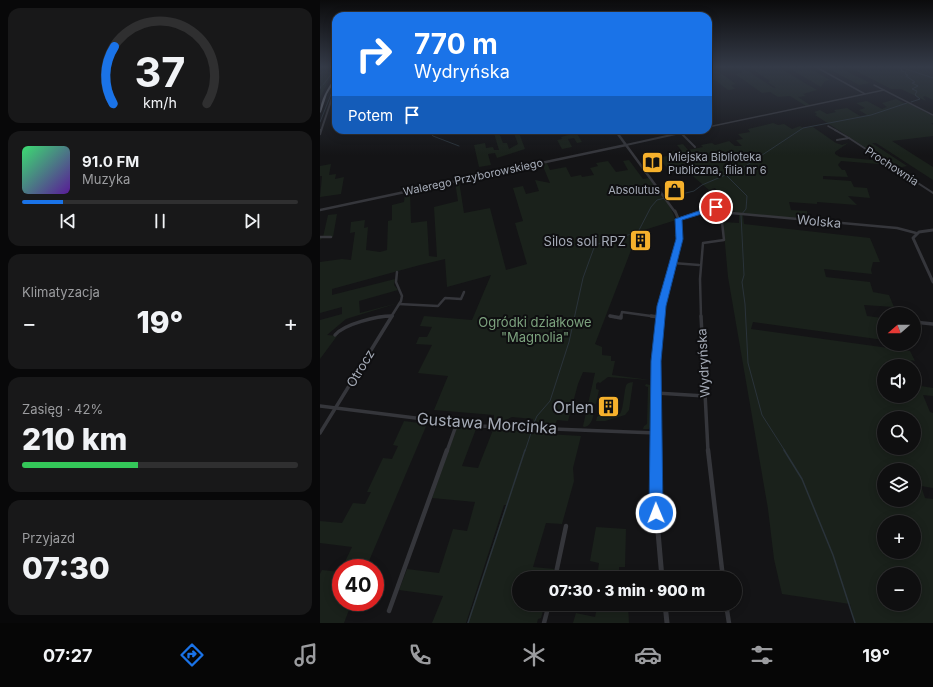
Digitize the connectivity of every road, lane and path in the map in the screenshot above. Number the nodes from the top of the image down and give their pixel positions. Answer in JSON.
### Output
{"nodes":[{"id":1,"x":325,"y":96,"type":"edge"},
{"id":2,"x":855,"y":96,"type":"edge"},
{"id":3,"x":896,"y":96,"type":"edge"},
{"id":4,"x":332,"y":98,"type":"edge"},
{"id":5,"x":320,"y":112,"type":"edge"},
{"id":6,"x":933,"y":115,"type":"edge"},
{"id":7,"x":712,"y":126,"type":"edge"},
{"id":8,"x":828,"y":126,"type":"dead end"},
{"id":9,"x":320,"y":134,"type":"edge"},
{"id":10,"x":618,"y":134,"type":"edge"},
{"id":11,"x":675,"y":134,"type":"edge"},
{"id":12,"x":681,"y":134,"type":"edge"},
{"id":13,"x":850,"y":138,"type":"junction"},
{"id":14,"x":837,"y":140,"type":"dead end"},
{"id":15,"x":626,"y":144,"type":"junction"},
{"id":16,"x":695,"y":147,"type":"dead end"},
{"id":17,"x":933,"y":193,"type":"edge"},
{"id":18,"x":320,"y":210,"type":"edge"},
{"id":19,"x":720,"y":212,"type":"junction"},
{"id":20,"x":678,"y":219,"type":"junction"},
{"id":21,"x":933,"y":230,"type":"edge"},
{"id":22,"x":916,"y":233,"type":"junction"},
{"id":23,"x":320,"y":237,"type":"edge"},
{"id":24,"x":331,"y":237,"type":"dead end"},
{"id":25,"x":673,"y":263,"type":"junction"},
{"id":26,"x":700,"y":265,"type":"junction"},
{"id":27,"x":396,"y":272,"type":"dead end"},
{"id":28,"x":933,"y":282,"type":"edge"},
{"id":29,"x":464,"y":292,"type":"dead end"},
{"id":30,"x":400,"y":302,"type":"junction"},
{"id":31,"x":392,"y":316,"type":"junction"},
{"id":32,"x":610,"y":316,"type":"dead end"},
{"id":33,"x":659,"y":317,"type":"junction"},
{"id":34,"x":921,"y":323,"type":"edge"},
{"id":35,"x":933,"y":324,"type":"edge"},
{"id":36,"x":335,"y":335,"type":"dead end"},
{"id":37,"x":656,"y":393,"type":"junction"},
{"id":38,"x":704,"y":396,"type":"junction"},
{"id":39,"x":320,"y":406,"type":"edge"},
{"id":40,"x":336,"y":408,"type":"junction"},
{"id":41,"x":458,"y":423,"type":"junction"},
{"id":42,"x":320,"y":433,"type":"edge"},
{"id":43,"x":656,"y":433,"type":"junction"},
{"id":44,"x":566,"y":526,"type":"dead end"},
{"id":45,"x":556,"y":571,"type":"edge"},
{"id":46,"x":661,"y":571,"type":"edge"},
{"id":47,"x":721,"y":571,"type":"edge"},
{"id":48,"x":389,"y":611,"type":"dead end"},
{"id":49,"x":548,"y":611,"type":"edge"},
{"id":50,"x":666,"y":611,"type":"edge"},
{"id":51,"x":727,"y":611,"type":"edge"},
{"id":52,"x":544,"y":623,"type":"edge"},
{"id":53,"x":667,"y":623,"type":"edge"},
{"id":54,"x":729,"y":623,"type":"edge"}],
"edges":[{"from":1,"to":5,"type":"highway"},
{"from":2,"to":7,"type":"street"},
{"from":3,"to":6,"type":"street"},
{"from":4,"to":9,"type":"street"},
{"from":8,"to":13,"type":"street","name":"Prochownia"},
{"from":10,"to":15,"type":"street"},
{"from":11,"to":15,"type":"street"},
{"from":12,"to":16,"type":"street"},
{"from":13,"to":14,"type":"street"},
{"from":13,"to":17,"type":"street","name":"Prochownia"},
{"from":15,"to":18,"type":"street","name":"Walerego Przyborowskiego"},
{"from":15,"to":20,"type":"street"},
{"from":19,"to":20,"type":"street"},
{"from":19,"to":22,"type":"street","name":"Wolska"},
{"from":19,"to":26,"type":"street","name":"Wydryńska"},
{"from":20,"to":25,"type":"street"},
{"from":21,"to":22,"type":"street"},
{"from":22,"to":28,"type":"street"},
{"from":23,"to":24,"type":"street"},
{"from":25,"to":26,"type":"street"},
{"from":25,"to":33,"type":"street"},
{"from":26,"to":38,"type":"street","name":"Wydryńska"},
{"from":27,"to":30,"type":"street"},
{"from":29,"to":30,"type":"street"},
{"from":30,"to":31,"type":"street","name":"Otrocz"},
{"from":31,"to":36,"type":"street"},
{"from":31,"to":40,"type":"street","name":"Otrocz"},
{"from":32,"to":33,"type":"street"},
{"from":33,"to":37,"type":"street"},
{"from":34,"to":35,"type":"street"},
{"from":37,"to":38,"type":"street"},
{"from":37,"to":43,"type":"street"},
{"from":38,"to":47,"type":"street","name":"Wydryńska"},
{"from":39,"to":40,"type":"street","name":"Gustawa Morcinka"},
{"from":40,"to":41,"type":"street","name":"Gustawa Morcinka"},
{"from":40,"to":42,"type":"street","name":"Otrocz"},
{"from":41,"to":43,"type":"street","name":"Gustawa Morcinka"},
{"from":41,"to":48,"type":"street"},
{"from":43,"to":46,"type":"street"},
{"from":44,"to":45,"type":"street"},
{"from":49,"to":52,"type":"street"},
{"from":50,"to":53,"type":"street"},
{"from":51,"to":54,"type":"street"}]}
